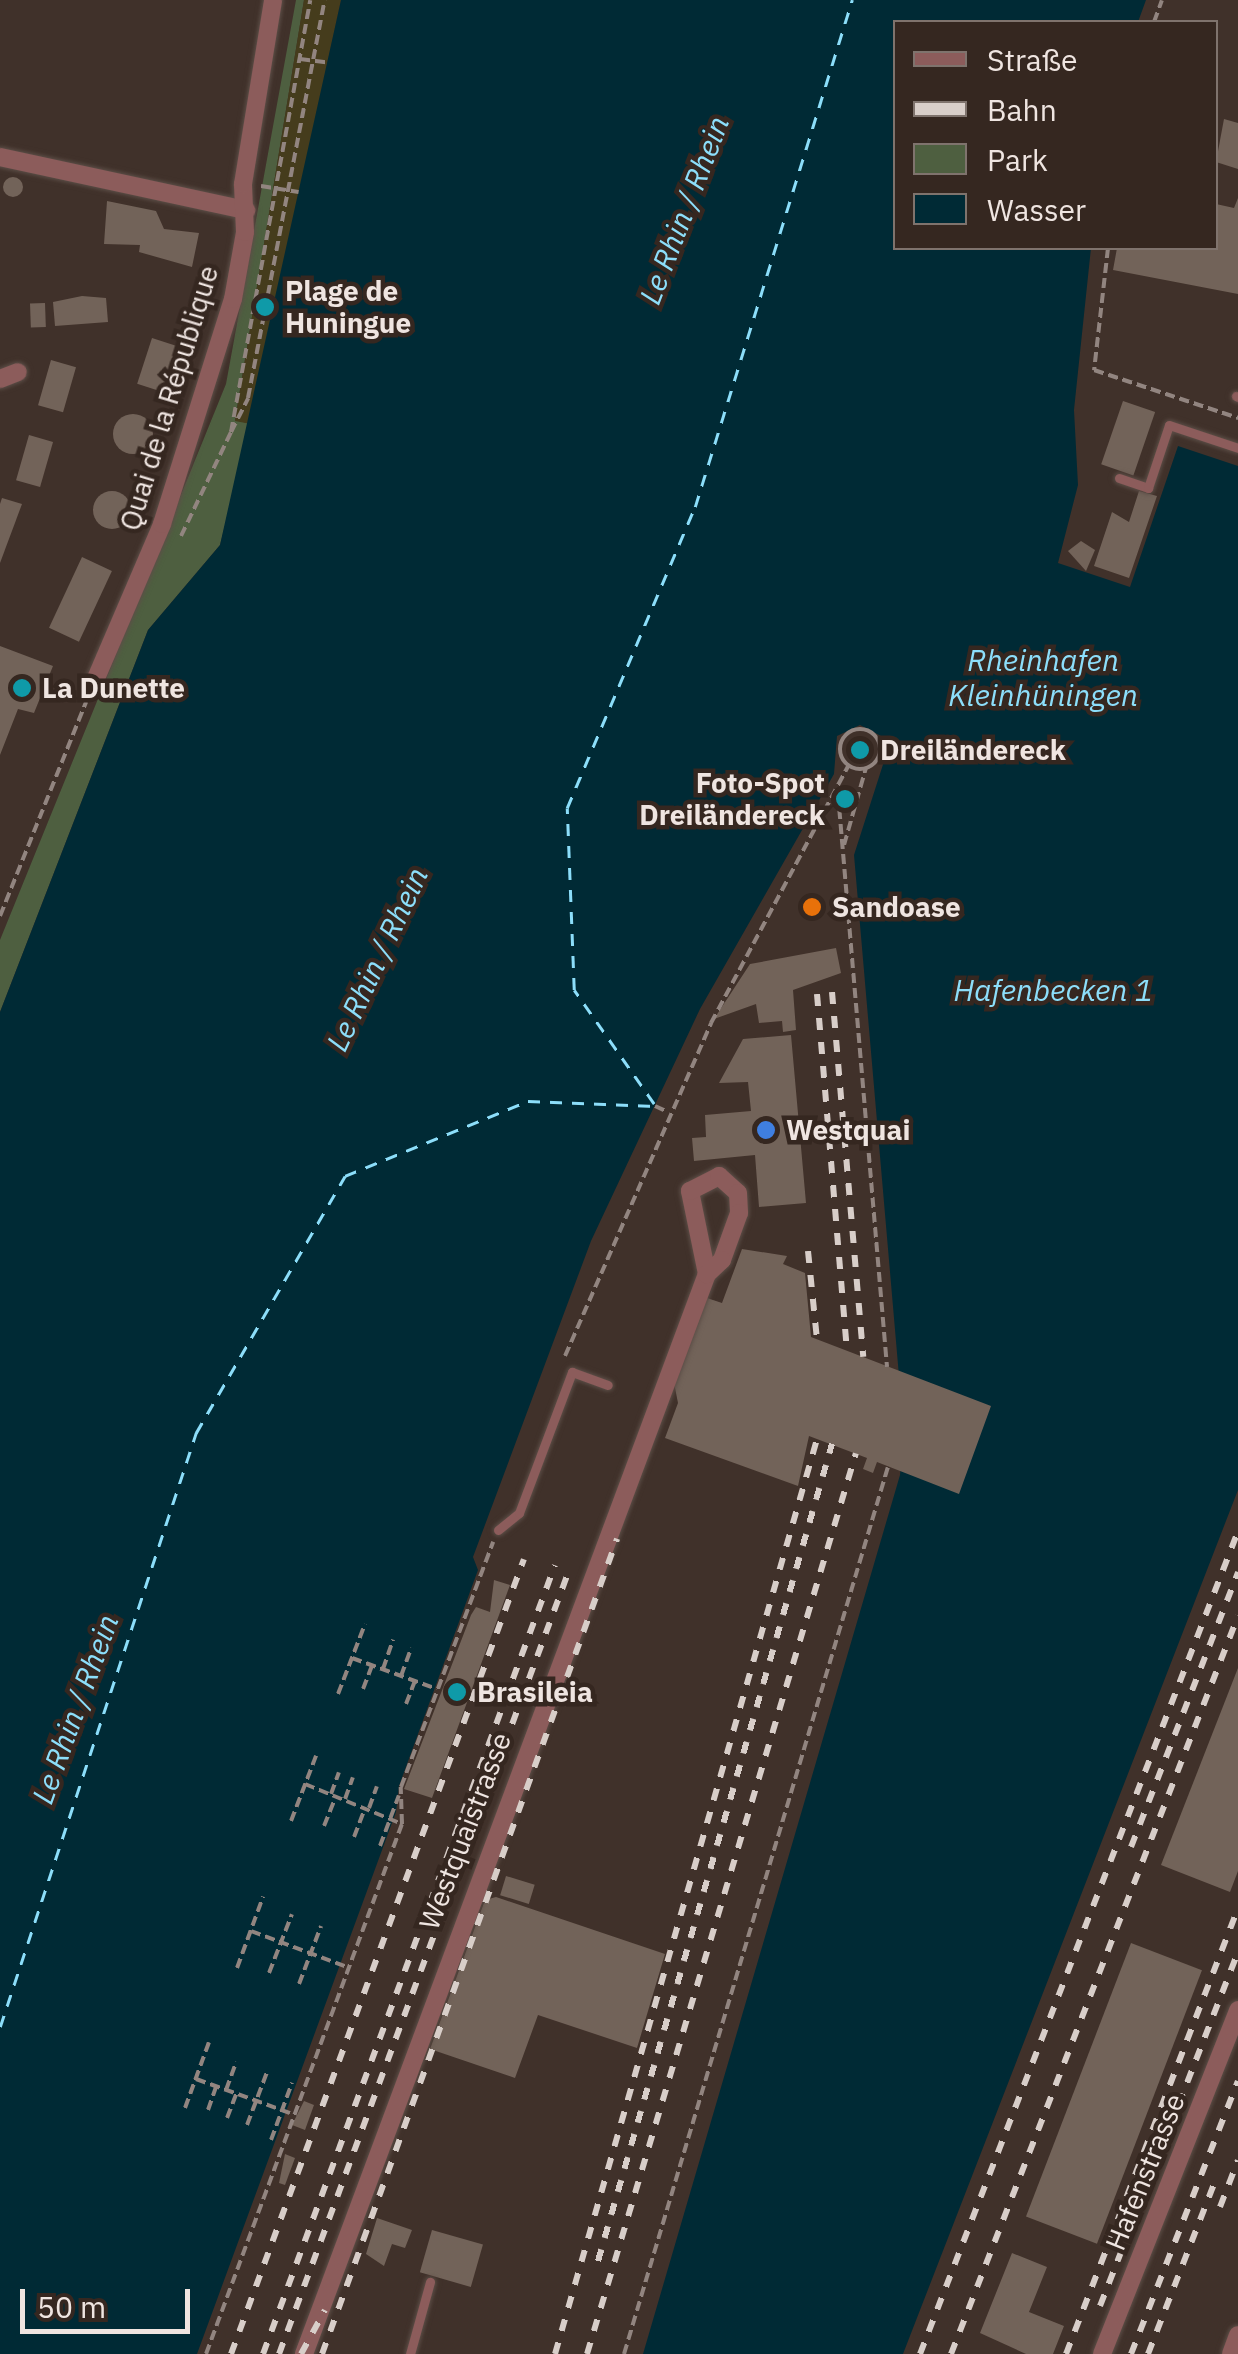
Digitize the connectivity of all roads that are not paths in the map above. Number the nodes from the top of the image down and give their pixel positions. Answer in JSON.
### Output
{"nodes":[{"id":1,"x":274,"y":0,"type":"edge"},
{"id":2,"x":0,"y":157,"type":"edge"},
{"id":3,"x":246,"y":210,"type":"junction"},
{"id":4,"x":18,"y":372,"type":"dead end"},
{"id":5,"x":0,"y":379,"type":"edge"},
{"id":6,"x":1238,"y":448,"type":"edge"},
{"id":7,"x":1119,"y":478,"type":"dead end"},
{"id":8,"x":94,"y":684,"type":"road end"},
{"id":9,"x":707,"y":1274,"type":"junction"},
{"id":10,"x":608,"y":1385,"type":"dead end"},
{"id":11,"x":498,"y":1530,"type":"road end"},
{"id":12,"x":1238,"y":2010,"type":"edge"},
{"id":13,"x":430,"y":2282,"type":"dead end"},
{"id":14,"x":1238,"y":2335,"type":"edge"},
{"id":15,"x":304,"y":2354,"type":"edge"},
{"id":16,"x":410,"y":2354,"type":"edge"},
{"id":17,"x":1102,"y":2354,"type":"edge"},
{"id":18,"x":1231,"y":2354,"type":"edge"}],
"edges":[{"from":1,"to":3,"type":"street","name":"Quai de la République"},
{"from":2,"to":3,"type":"street"},
{"from":3,"to":8,"type":"street","name":"Quai de la République"},
{"from":4,"to":5,"type":"street"},
{"from":6,"to":7,"type":"lane"},
{"from":9,"to":9,"type":"street","name":"Westquaistrasse"},
{"from":9,"to":15,"type":"street","name":"Westquaistrasse"},
{"from":10,"to":11,"type":"lane"},
{"from":12,"to":17,"type":"street","name":"Hafenstrasse"},
{"from":13,"to":16,"type":"lane"},
{"from":14,"to":18,"type":"street"}]}
